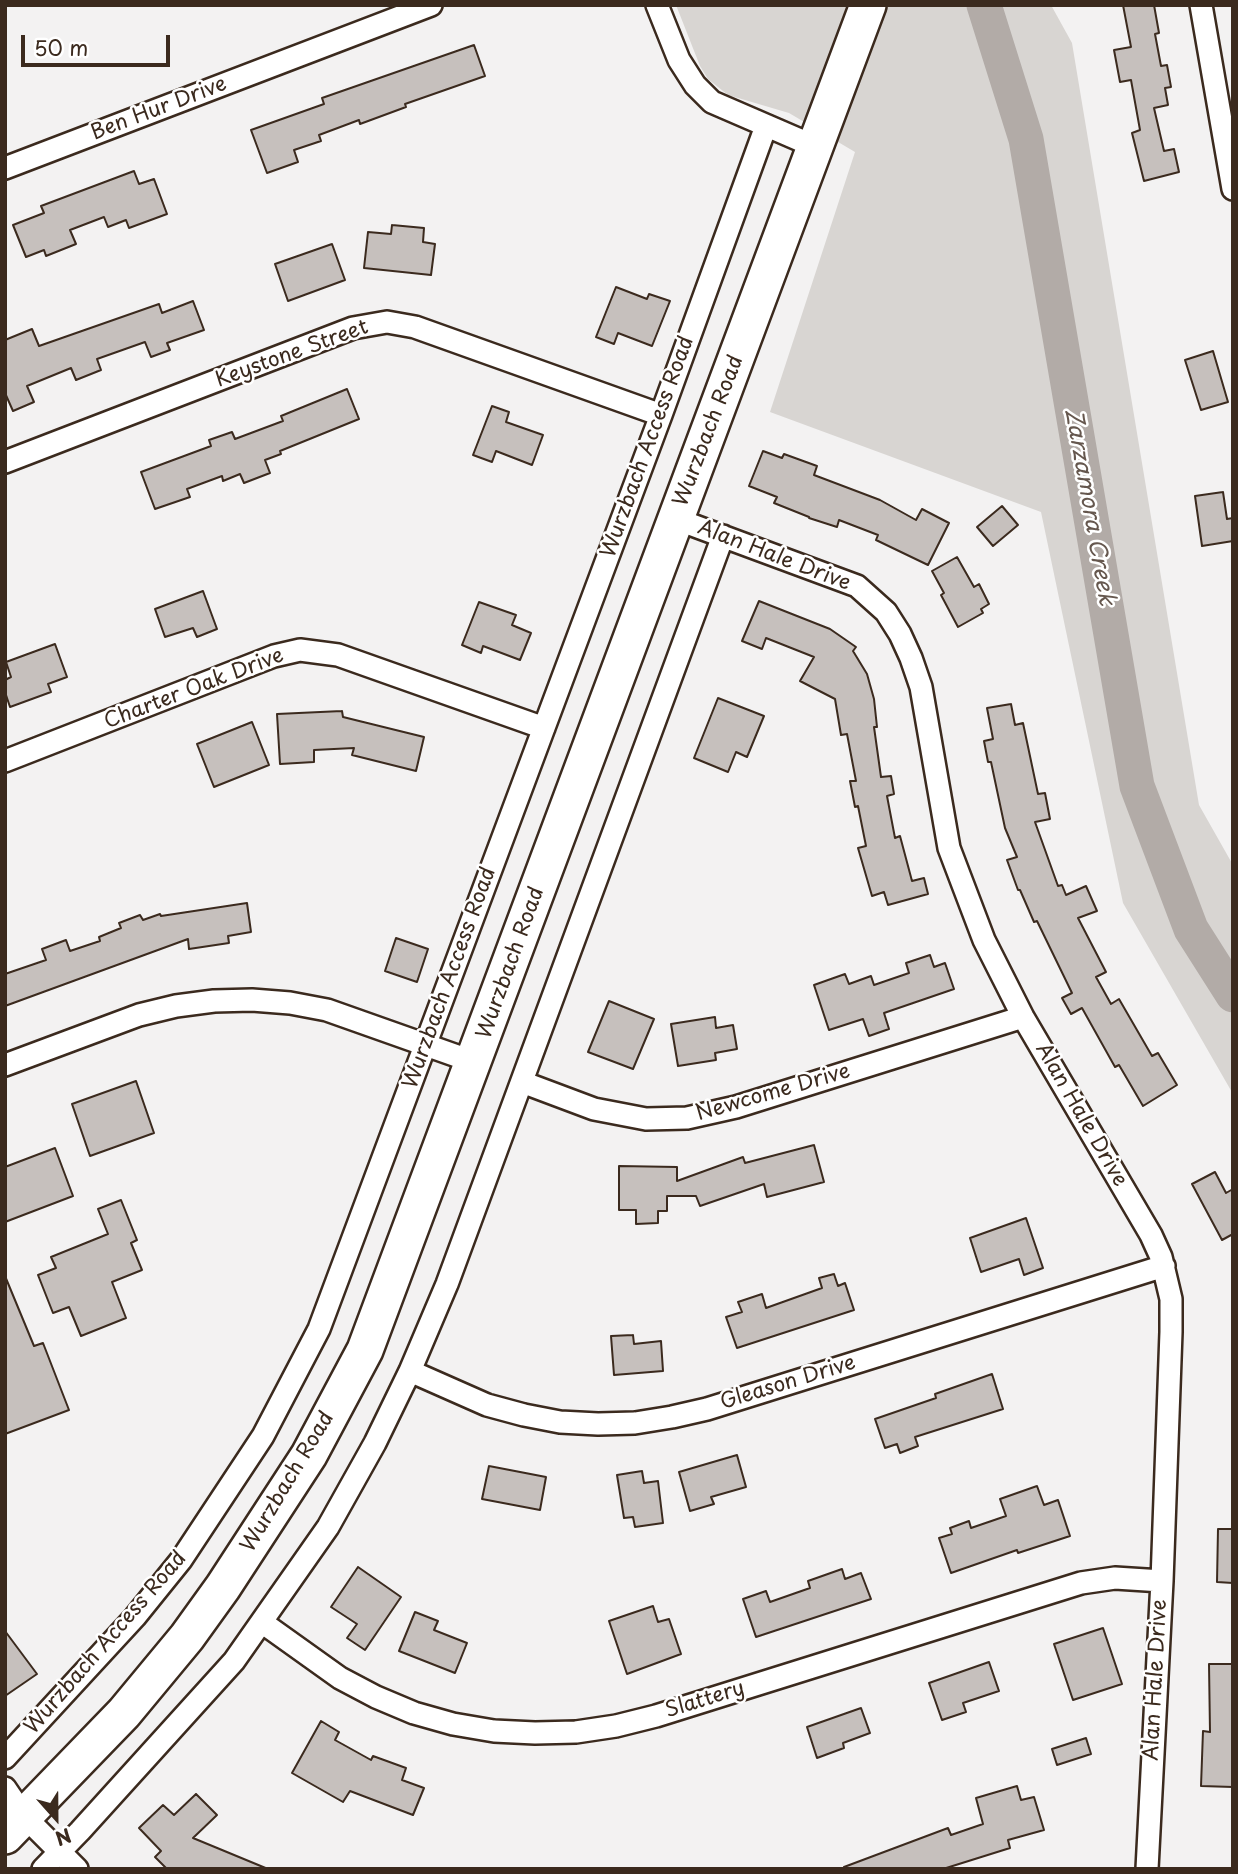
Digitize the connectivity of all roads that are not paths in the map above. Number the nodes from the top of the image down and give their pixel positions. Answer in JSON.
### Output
{"nodes":[{"id":1,"x":431,"y":5,"type":"edge"},
{"id":2,"x":657,"y":5,"type":"edge"},
{"id":3,"x":868,"y":5,"type":"edge"},
{"id":4,"x":1201,"y":5,"type":"edge"},
{"id":5,"x":766,"y":126,"type":"junction"},
{"id":6,"x":816,"y":147,"type":"junction"},
{"id":7,"x":5,"y":168,"type":"edge"},
{"id":8,"x":1233,"y":186,"type":"edge"},
{"id":9,"x":661,"y":415,"type":"junction"},
{"id":10,"x":5,"y":462,"type":"edge"},
{"id":11,"x":676,"y":519,"type":"junction"},
{"id":12,"x":723,"y":536,"type":"junction"},
{"id":13,"x":544,"y":728,"type":"junction"},
{"id":14,"x":5,"y":761,"type":"edge"},
{"id":15,"x":1023,"y":1017,"type":"junction"},
{"id":16,"x":426,"y":1043,"type":"junction"},
{"id":17,"x":474,"y":1062,"type":"junction"},
{"id":18,"x":5,"y":1065,"type":"edge"},
{"id":19,"x":522,"y":1082,"type":"junction"},
{"id":20,"x":1164,"y":1266,"type":"junction"},
{"id":21,"x":410,"y":1371,"type":"junction"},
{"id":22,"x":1162,"y":1581,"type":"junction"},
{"id":23,"x":263,"y":1623,"type":"junction"},
{"id":24,"x":5,"y":1758,"type":"edge"},
{"id":25,"x":12,"y":1813,"type":"edge"},
{"id":26,"x":60,"y":1852,"type":"junction"},
{"id":27,"x":43,"y":1869,"type":"edge"},
{"id":28,"x":76,"y":1869,"type":"edge"},
{"id":29,"x":1147,"y":1869,"type":"edge"}],
"edges":[{"from":1,"to":7,"type":"street","name":"Ben Hur Drive"},
{"from":2,"to":5,"type":"street"},
{"from":3,"to":6,"type":"main road","name":"Wurzbach Road"},
{"from":4,"to":8,"type":"street"},
{"from":5,"to":6,"type":"street"},
{"from":5,"to":9,"type":"street","name":"Wurzbach Access Road"},
{"from":6,"to":11,"type":"main road","name":"Wurzbach Road"},
{"from":9,"to":10,"type":"street","name":"Keystone Street"},
{"from":9,"to":13,"type":"street","name":"Wurzbach Access Road"},
{"from":11,"to":12,"type":"street","name":"Alan Hale Drive"},
{"from":11,"to":17,"type":"main road","name":"Wurzbach Road"},
{"from":12,"to":15,"type":"street","name":"Alan Hale Drive"},
{"from":12,"to":19,"type":"street"},
{"from":13,"to":14,"type":"street","name":"Charter Oak Drive"},
{"from":13,"to":16,"type":"street","name":"Wurzbach Access Road"},
{"from":15,"to":19,"type":"street","name":"Newcome Drive"},
{"from":15,"to":20,"type":"street","name":"Alan Hale Drive"},
{"from":16,"to":17,"type":"street"},
{"from":16,"to":18,"type":"street"},
{"from":16,"to":24,"type":"street","name":"Wurzbach Access Road"},
{"from":17,"to":25,"type":"main road","name":"Wurzbach Road"},
{"from":19,"to":21,"type":"street"},
{"from":20,"to":21,"type":"street","name":"Gleason Drive"},
{"from":20,"to":22,"type":"street","name":"Alan Hale Drive"},
{"from":21,"to":23,"type":"street"},
{"from":22,"to":23,"type":"street","name":"Slattery"},
{"from":22,"to":29,"type":"street","name":"Alan Hale Drive"},
{"from":23,"to":26,"type":"street"},
{"from":25,"to":26,"type":"street"},
{"from":26,"to":27,"type":"street"},
{"from":26,"to":28,"type":"street"}]}
